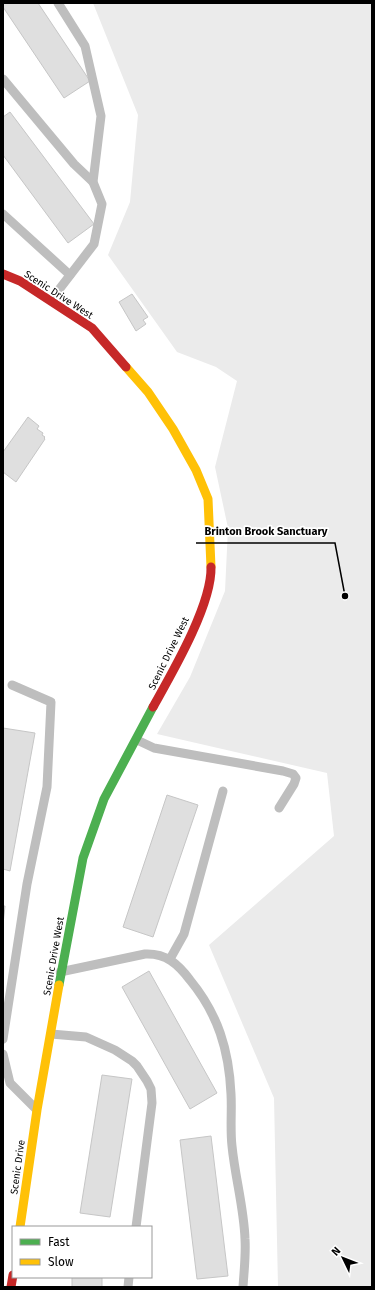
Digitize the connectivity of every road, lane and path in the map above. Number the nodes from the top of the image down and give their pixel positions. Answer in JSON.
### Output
{"nodes":[{"id":1,"x":58,"y":3,"type":"edge"},
{"id":2,"x":3,"y":79,"type":"edge"},
{"id":3,"x":93,"y":182,"type":"junction"},
{"id":4,"x":3,"y":214,"type":"edge"},
{"id":5,"x":3,"y":274,"type":"edge"},
{"id":6,"x":70,"y":275,"type":"junction"},
{"id":7,"x":51,"y":300,"type":"junction"},
{"id":8,"x":12,"y":684,"type":"dead end"},
{"id":9,"x":137,"y":740,"type":"junction"},
{"id":10,"x":223,"y":791,"type":"dead end"},
{"id":11,"x":279,"y":808,"type":"dead end"},
{"id":12,"x":170,"y":959,"type":"junction"},
{"id":13,"x":60,"y":972,"type":"junction"},
{"id":14,"x":51,"y":1034,"type":"junction"},
{"id":15,"x":3,"y":1038,"type":"edge"},
{"id":16,"x":3,"y":1054,"type":"edge"},
{"id":17,"x":37,"y":1110,"type":"junction"},
{"id":18,"x":20,"y":1226,"type":"edge"},
{"id":19,"x":136,"y":1226,"type":"edge"},
{"id":20,"x":243,"y":1287,"type":"edge"}],
"edges":[{"from":1,"to":3,"type":"lane"},
{"from":2,"to":3,"type":"lane"},
{"from":3,"to":6,"type":"lane"},
{"from":4,"to":6,"type":"lane"},
{"from":5,"to":7,"type":"street","name":"Scenic Drive West"},
{"from":6,"to":7,"type":"lane"},
{"from":7,"to":9,"type":"street","name":"Scenic Drive West"},
{"from":8,"to":15,"type":"lane"},
{"from":9,"to":11,"type":"lane"},
{"from":9,"to":13,"type":"street","name":"Scenic Drive West"},
{"from":10,"to":12,"type":"lane"},
{"from":12,"to":13,"type":"lane"},
{"from":12,"to":20,"type":"lane"},
{"from":13,"to":14,"type":"street","name":"Scenic Drive West"},
{"from":14,"to":17,"type":"street","name":"Scenic Drive West"},
{"from":14,"to":19,"type":"lane"},
{"from":16,"to":17,"type":"lane"},
{"from":17,"to":18,"type":"street","name":"Scenic Drive"}]}
